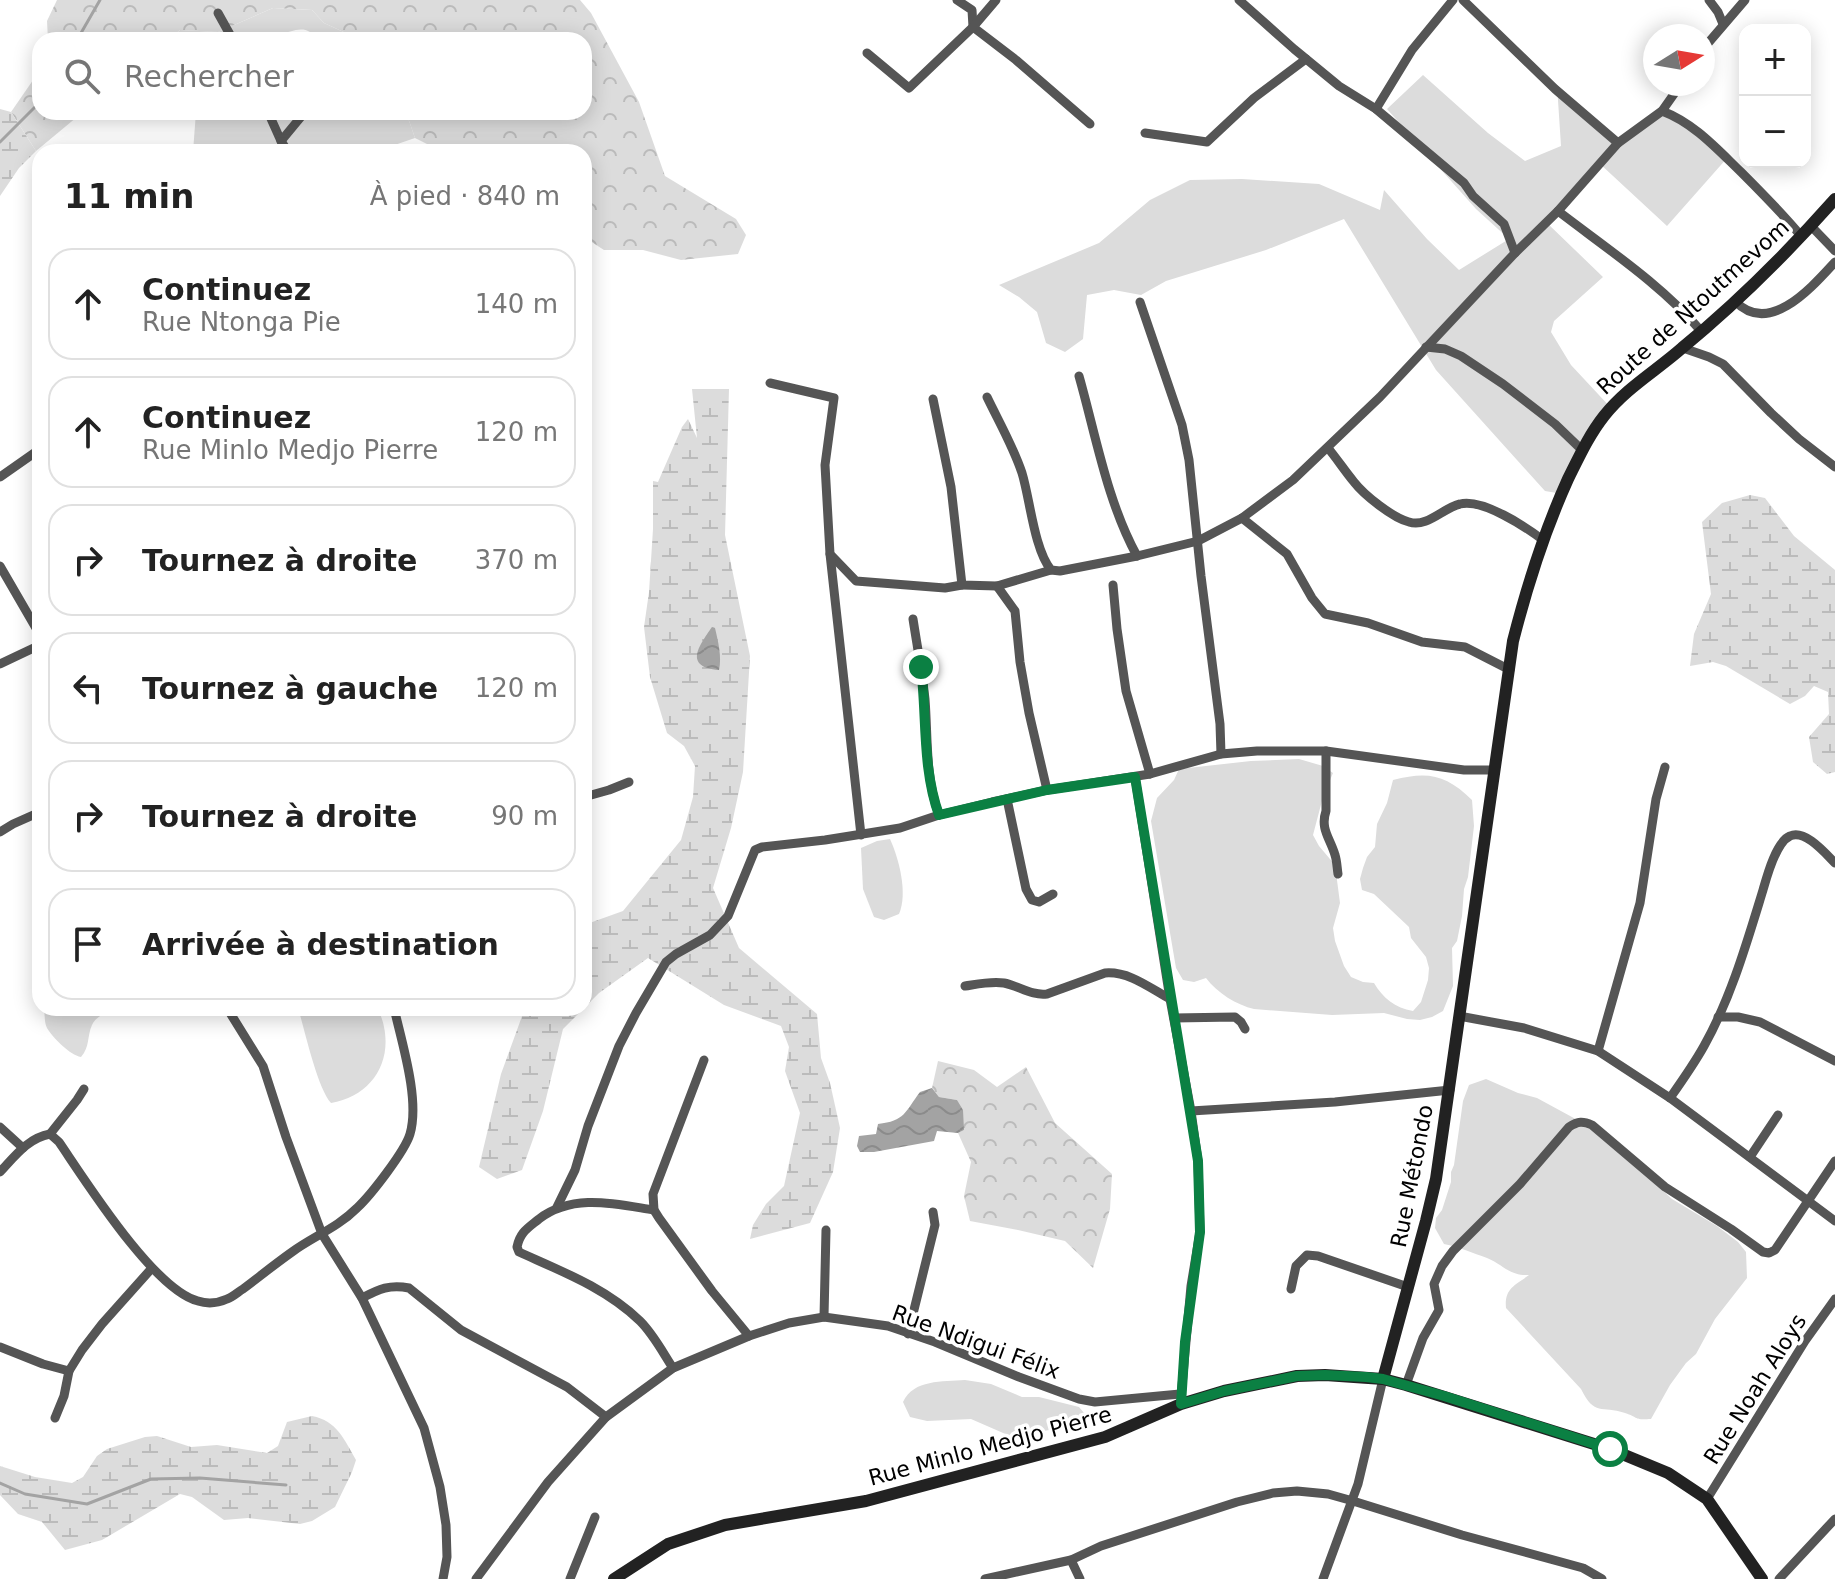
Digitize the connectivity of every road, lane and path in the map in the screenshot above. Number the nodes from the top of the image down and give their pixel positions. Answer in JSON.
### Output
{"nodes":[{"id":1,"x":957,"y":0,"type":"edge"},
{"id":2,"x":996,"y":0,"type":"edge"},
{"id":3,"x":1453,"y":0,"type":"edge"},
{"id":4,"x":1463,"y":0,"type":"edge"},
{"id":5,"x":1709,"y":0,"type":"edge"},
{"id":6,"x":1745,"y":0,"type":"edge"},
{"id":7,"x":1247,"y":2,"type":"edge"},
{"id":8,"x":218,"y":13,"type":"dead end"},
{"id":9,"x":1723,"y":24,"type":"junction"},
{"id":10,"x":973,"y":27,"type":"junction"},
{"id":11,"x":229,"y":32,"type":"edge"},
{"id":12,"x":1715,"y":34,"type":"edge"},
{"id":13,"x":867,"y":53,"type":"dead end"},
{"id":14,"x":1306,"y":59,"type":"junction"},
{"id":15,"x":1673,"y":96,"type":"edge"},
{"id":16,"x":1376,"y":109,"type":"junction"},
{"id":17,"x":1662,"y":111,"type":"junction"},
{"id":18,"x":272,"y":120,"type":"edge"},
{"id":19,"x":298,"y":120,"type":"edge"},
{"id":20,"x":1090,"y":124,"type":"dead end"},
{"id":21,"x":1145,"y":133,"type":"dead end"},
{"id":22,"x":281,"y":141,"type":"junction"},
{"id":23,"x":1618,"y":143,"type":"junction"},
{"id":24,"x":283,"y":144,"type":"edge"},
{"id":25,"x":1835,"y":199,"type":"edge"},
{"id":26,"x":1558,"y":211,"type":"junction"},
{"id":27,"x":1816,"y":230,"type":"junction"},
{"id":28,"x":1835,"y":235,"type":"edge"},
{"id":29,"x":1801,"y":236,"type":"junction"},
{"id":30,"x":1835,"y":251,"type":"edge"},
{"id":31,"x":1515,"y":253,"type":"junction"},
{"id":32,"x":1835,"y":262,"type":"edge"},
{"id":33,"x":1735,"y":301,"type":"junction"},
{"id":34,"x":1140,"y":302,"type":"dead end"},
{"id":35,"x":1701,"y":331,"type":"junction"},
{"id":36,"x":1426,"y":347,"type":"junction"},
{"id":37,"x":1683,"y":348,"type":"junction"},
{"id":38,"x":1079,"y":376,"type":"dead end"},
{"id":39,"x":770,"y":383,"type":"dead end"},
{"id":40,"x":987,"y":397,"type":"dead end"},
{"id":41,"x":933,"y":399,"type":"dead end"},
{"id":42,"x":1328,"y":448,"type":"junction"},
{"id":43,"x":1582,"y":450,"type":"junction"},
{"id":44,"x":32,"y":455,"type":"edge"},
{"id":45,"x":1835,"y":467,"type":"edge"},
{"id":46,"x":0,"y":477,"type":"edge"},
{"id":47,"x":1242,"y":518,"type":"junction"},
{"id":48,"x":1543,"y":540,"type":"junction"},
{"id":49,"x":1198,"y":541,"type":"junction"},
{"id":50,"x":830,"y":554,"type":"junction"},
{"id":51,"x":1137,"y":556,"type":"junction"},
{"id":52,"x":0,"y":566,"type":"edge"},
{"id":53,"x":1051,"y":570,"type":"junction"},
{"id":54,"x":962,"y":585,"type":"junction"},
{"id":55,"x":1113,"y":585,"type":"dead end"},
{"id":56,"x":997,"y":586,"type":"junction"},
{"id":57,"x":913,"y":619,"type":"dead end"},
{"id":58,"x":32,"y":621,"type":"edge"},
{"id":59,"x":32,"y":649,"type":"edge"},
{"id":60,"x":0,"y":664,"type":"edge"},
{"id":61,"x":1510,"y":670,"type":"junction"},
{"id":62,"x":1326,"y":751,"type":"junction"},
{"id":63,"x":1221,"y":754,"type":"junction"},
{"id":64,"x":1665,"y":767,"type":"dead end"},
{"id":65,"x":1494,"y":770,"type":"junction"},
{"id":66,"x":1150,"y":774,"type":"junction"},
{"id":67,"x":1135,"y":777,"type":"junction"},
{"id":68,"x":629,"y":782,"type":"dead end"},
{"id":69,"x":1047,"y":790,"type":"junction"},
{"id":70,"x":592,"y":795,"type":"edge"},
{"id":71,"x":1007,"y":799,"type":"junction"},
{"id":72,"x":939,"y":815,"type":"junction"},
{"id":73,"x":32,"y":816,"type":"edge"},
{"id":74,"x":0,"y":832,"type":"edge"},
{"id":75,"x":861,"y":835,"type":"junction"},
{"id":76,"x":1835,"y":863,"type":"edge"},
{"id":77,"x":1338,"y":874,"type":"dead end"},
{"id":78,"x":1053,"y":894,"type":"dead end"},
{"id":79,"x":965,"y":986,"type":"dead end"},
{"id":80,"x":1170,"y":999,"type":"junction"},
{"id":81,"x":232,"y":1016,"type":"edge"},
{"id":82,"x":396,"y":1016,"type":"edge"},
{"id":83,"x":1459,"y":1016,"type":"junction"},
{"id":84,"x":1718,"y":1017,"type":"junction"},
{"id":85,"x":1174,"y":1018,"type":"junction"},
{"id":86,"x":1245,"y":1029,"type":"dead end"},
{"id":87,"x":1598,"y":1051,"type":"junction"},
{"id":88,"x":704,"y":1060,"type":"dead end"},
{"id":89,"x":1835,"y":1061,"type":"edge"},
{"id":90,"x":84,"y":1089,"type":"dead end"},
{"id":91,"x":1450,"y":1090,"type":"junction"},
{"id":92,"x":1670,"y":1098,"type":"junction"},
{"id":93,"x":1191,"y":1111,"type":"junction"},
{"id":94,"x":1778,"y":1115,"type":"dead end"},
{"id":95,"x":0,"y":1127,"type":"edge"},
{"id":96,"x":50,"y":1134,"type":"junction"},
{"id":97,"x":23,"y":1148,"type":"junction"},
{"id":98,"x":1750,"y":1157,"type":"junction"},
{"id":99,"x":1835,"y":1161,"type":"edge"},
{"id":100,"x":0,"y":1172,"type":"edge"},
{"id":101,"x":1808,"y":1201,"type":"junction"},
{"id":102,"x":557,"y":1207,"type":"junction"},
{"id":103,"x":654,"y":1210,"type":"junction"},
{"id":104,"x":933,"y":1212,"type":"dead end"},
{"id":105,"x":1835,"y":1221,"type":"edge"},
{"id":106,"x":826,"y":1230,"type":"dead end"},
{"id":107,"x":322,"y":1234,"type":"junction"},
{"id":108,"x":152,"y":1268,"type":"junction"},
{"id":109,"x":1408,"y":1287,"type":"junction"},
{"id":110,"x":1291,"y":1289,"type":"dead end"},
{"id":111,"x":362,"y":1298,"type":"junction"},
{"id":112,"x":1835,"y":1299,"type":"edge"},
{"id":113,"x":824,"y":1317,"type":"junction"},
{"id":114,"x":908,"y":1334,"type":"junction"},
{"id":115,"x":749,"y":1336,"type":"junction"},
{"id":116,"x":0,"y":1347,"type":"edge"},
{"id":117,"x":673,"y":1368,"type":"junction"},
{"id":118,"x":69,"y":1371,"type":"junction"},
{"id":119,"x":1383,"y":1379,"type":"junction"},
{"id":120,"x":1406,"y":1385,"type":"junction"},
{"id":121,"x":1181,"y":1399,"type":"junction"},
{"id":122,"x":606,"y":1417,"type":"junction"},
{"id":123,"x":55,"y":1418,"type":"dead end"},
{"id":124,"x":1707,"y":1499,"type":"junction"},
{"id":125,"x":1353,"y":1501,"type":"junction"},
{"id":126,"x":595,"y":1517,"type":"dead end"},
{"id":127,"x":1835,"y":1519,"type":"edge"},
{"id":128,"x":1071,"y":1560,"type":"junction"},
{"id":129,"x":1001,"y":1577,"type":"edge"},
{"id":130,"x":443,"y":1579,"type":"edge"},
{"id":131,"x":476,"y":1579,"type":"edge"},
{"id":132,"x":570,"y":1579,"type":"edge"},
{"id":133,"x":614,"y":1579,"type":"edge"},
{"id":134,"x":985,"y":1579,"type":"edge"},
{"id":135,"x":1080,"y":1579,"type":"edge"},
{"id":136,"x":1323,"y":1579,"type":"edge"},
{"id":137,"x":1602,"y":1579,"type":"edge"},
{"id":138,"x":1762,"y":1579,"type":"edge"},
{"id":139,"x":1779,"y":1579,"type":"edge"}],
"edges":[{"from":1,"to":10,"type":"street"},
{"from":2,"to":10,"type":"street"},
{"from":3,"to":16,"type":"street"},
{"from":4,"to":23,"type":"street"},
{"from":5,"to":9,"type":"street"},
{"from":6,"to":9,"type":"street"},
{"from":7,"to":14,"type":"street"},
{"from":8,"to":11,"type":"street"},
{"from":9,"to":12,"type":"street"},
{"from":10,"to":13,"type":"street"},
{"from":10,"to":20,"type":"street"},
{"from":14,"to":16,"type":"street"},
{"from":14,"to":21,"type":"street"},
{"from":15,"to":17,"type":"street"},
{"from":16,"to":31,"type":"street"},
{"from":17,"to":23,"type":"street"},
{"from":17,"to":29,"type":"street"},
{"from":18,"to":22,"type":"street"},
{"from":19,"to":22,"type":"street"},
{"from":22,"to":24,"type":"street"},
{"from":23,"to":26,"type":"street"},
{"from":25,"to":27,"type":"street","name":"Route de Ntoutmevom"},
{"from":26,"to":31,"type":"street"},
{"from":26,"to":35,"type":"street"},
{"from":27,"to":28,"type":"street"},
{"from":27,"to":29,"type":"street","name":"Route de Ntoutmevom"},
{"from":27,"to":30,"type":"street"},
{"from":29,"to":33,"type":"street","name":"Route de Ntoutmevom"},
{"from":31,"to":36,"type":"street"},
{"from":32,"to":33,"type":"street"},
{"from":33,"to":35,"type":"street","name":"Route de Ntoutmevom"},
{"from":34,"to":49,"type":"street"},
{"from":35,"to":37,"type":"street","name":"Route de Ntoutmevom"},
{"from":36,"to":42,"type":"street"},
{"from":36,"to":43,"type":"street"},
{"from":37,"to":43,"type":"street","name":"Route de Ntoutmevom"},
{"from":37,"to":45,"type":"street"},
{"from":38,"to":51,"type":"street"},
{"from":39,"to":50,"type":"street"},
{"from":40,"to":53,"type":"street"},
{"from":41,"to":54,"type":"street"},
{"from":42,"to":47,"type":"street"},
{"from":42,"to":48,"type":"street"},
{"from":43,"to":48,"type":"street","name":"Route de Ntoutmevom"},
{"from":44,"to":46,"type":"street"},
{"from":47,"to":49,"type":"street"},
{"from":47,"to":61,"type":"street"},
{"from":48,"to":61,"type":"street","name":"Route de Ntoutmevom"},
{"from":49,"to":51,"type":"street"},
{"from":49,"to":63,"type":"street"},
{"from":50,"to":54,"type":"street"},
{"from":50,"to":75,"type":"street"},
{"from":51,"to":53,"type":"street"},
{"from":52,"to":58,"type":"street"},
{"from":53,"to":56,"type":"street"},
{"from":54,"to":56,"type":"street"},
{"from":55,"to":66,"type":"street"},
{"from":56,"to":69,"type":"street"},
{"from":57,"to":72,"type":"street"},
{"from":59,"to":60,"type":"street"},
{"from":61,"to":65,"type":"street","name":"Route de Ntoutmevom"},
{"from":62,"to":63,"type":"street"},
{"from":62,"to":65,"type":"street"},
{"from":62,"to":77,"type":"street"},
{"from":63,"to":66,"type":"street"},
{"from":64,"to":87,"type":"street"},
{"from":65,"to":83,"type":"street","name":"Rue Métondo"},
{"from":66,"to":67,"type":"street"},
{"from":67,"to":69,"type":"street"},
{"from":67,"to":80,"type":"street"},
{"from":68,"to":70,"type":"street"},
{"from":69,"to":71,"type":"street"},
{"from":71,"to":72,"type":"street"},
{"from":71,"to":78,"type":"street"},
{"from":72,"to":75,"type":"street"},
{"from":73,"to":74,"type":"street"},
{"from":75,"to":102,"type":"street"},
{"from":76,"to":84,"type":"street"},
{"from":79,"to":80,"type":"street"},
{"from":80,"to":85,"type":"street"},
{"from":81,"to":107,"type":"street"},
{"from":82,"to":107,"type":"street"},
{"from":83,"to":87,"type":"street"},
{"from":83,"to":91,"type":"street","name":"Rue Métondo"},
{"from":84,"to":89,"type":"street"},
{"from":84,"to":92,"type":"street"},
{"from":85,"to":86,"type":"street"},
{"from":85,"to":93,"type":"street"},
{"from":87,"to":92,"type":"street"},
{"from":88,"to":103,"type":"street"},
{"from":90,"to":96,"type":"street"},
{"from":91,"to":93,"type":"street"},
{"from":91,"to":109,"type":"street","name":"Rue Métondo"},
{"from":92,"to":98,"type":"street"},
{"from":93,"to":121,"type":"street"},
{"from":94,"to":98,"type":"street"},
{"from":95,"to":97,"type":"street"},
{"from":96,"to":97,"type":"street"},
{"from":96,"to":108,"type":"street"},
{"from":97,"to":100,"type":"street"},
{"from":98,"to":101,"type":"street"},
{"from":99,"to":101,"type":"street"},
{"from":101,"to":105,"type":"street"},
{"from":101,"to":120,"type":"street"},
{"from":102,"to":103,"type":"street"},
{"from":102,"to":117,"type":"street"},
{"from":103,"to":115,"type":"street"},
{"from":104,"to":114,"type":"street"},
{"from":106,"to":113,"type":"street"},
{"from":107,"to":108,"type":"street"},
{"from":107,"to":111,"type":"street"},
{"from":108,"to":118,"type":"street"},
{"from":109,"to":110,"type":"street"},
{"from":109,"to":119,"type":"street","name":"Rue Métondo"},
{"from":111,"to":122,"type":"street"},
{"from":111,"to":130,"type":"street"},
{"from":112,"to":124,"type":"street","name":"Rue Noah Aloys"},
{"from":113,"to":114,"type":"street","name":"Rue Ndigui Félix"},
{"from":113,"to":115,"type":"street","name":"Rue Ndigui Félix"},
{"from":114,"to":121,"type":"street","name":"Rue Ndigui Félix"},
{"from":115,"to":117,"type":"street","name":"Rue Ndigui Félix"},
{"from":116,"to":118,"type":"street"},
{"from":117,"to":122,"type":"street","name":"Rue Ndigui Félix"},
{"from":118,"to":123,"type":"street"},
{"from":119,"to":120,"type":"street","name":"Rue Minlo Medjo Pierre"},
{"from":119,"to":121,"type":"street","name":"Rue Minlo Medjo Pierre"},
{"from":119,"to":125,"type":"street","name":"Rue Métondo"},
{"from":120,"to":124,"type":"street","name":"Rue Minlo Medjo Pierre"},
{"from":121,"to":133,"type":"street","name":"Rue Minlo Medjo Pierre"},
{"from":122,"to":131,"type":"street","name":"Rue Ndigui Félix"},
{"from":124,"to":138,"type":"street"},
{"from":125,"to":128,"type":"street"},
{"from":125,"to":136,"type":"street","name":"Rue Métondo"},
{"from":125,"to":137,"type":"street"},
{"from":126,"to":132,"type":"street"},
{"from":127,"to":139,"type":"street"},
{"from":128,"to":129,"type":"street"},
{"from":128,"to":135,"type":"street"},
{"from":129,"to":134,"type":"street"}]}
